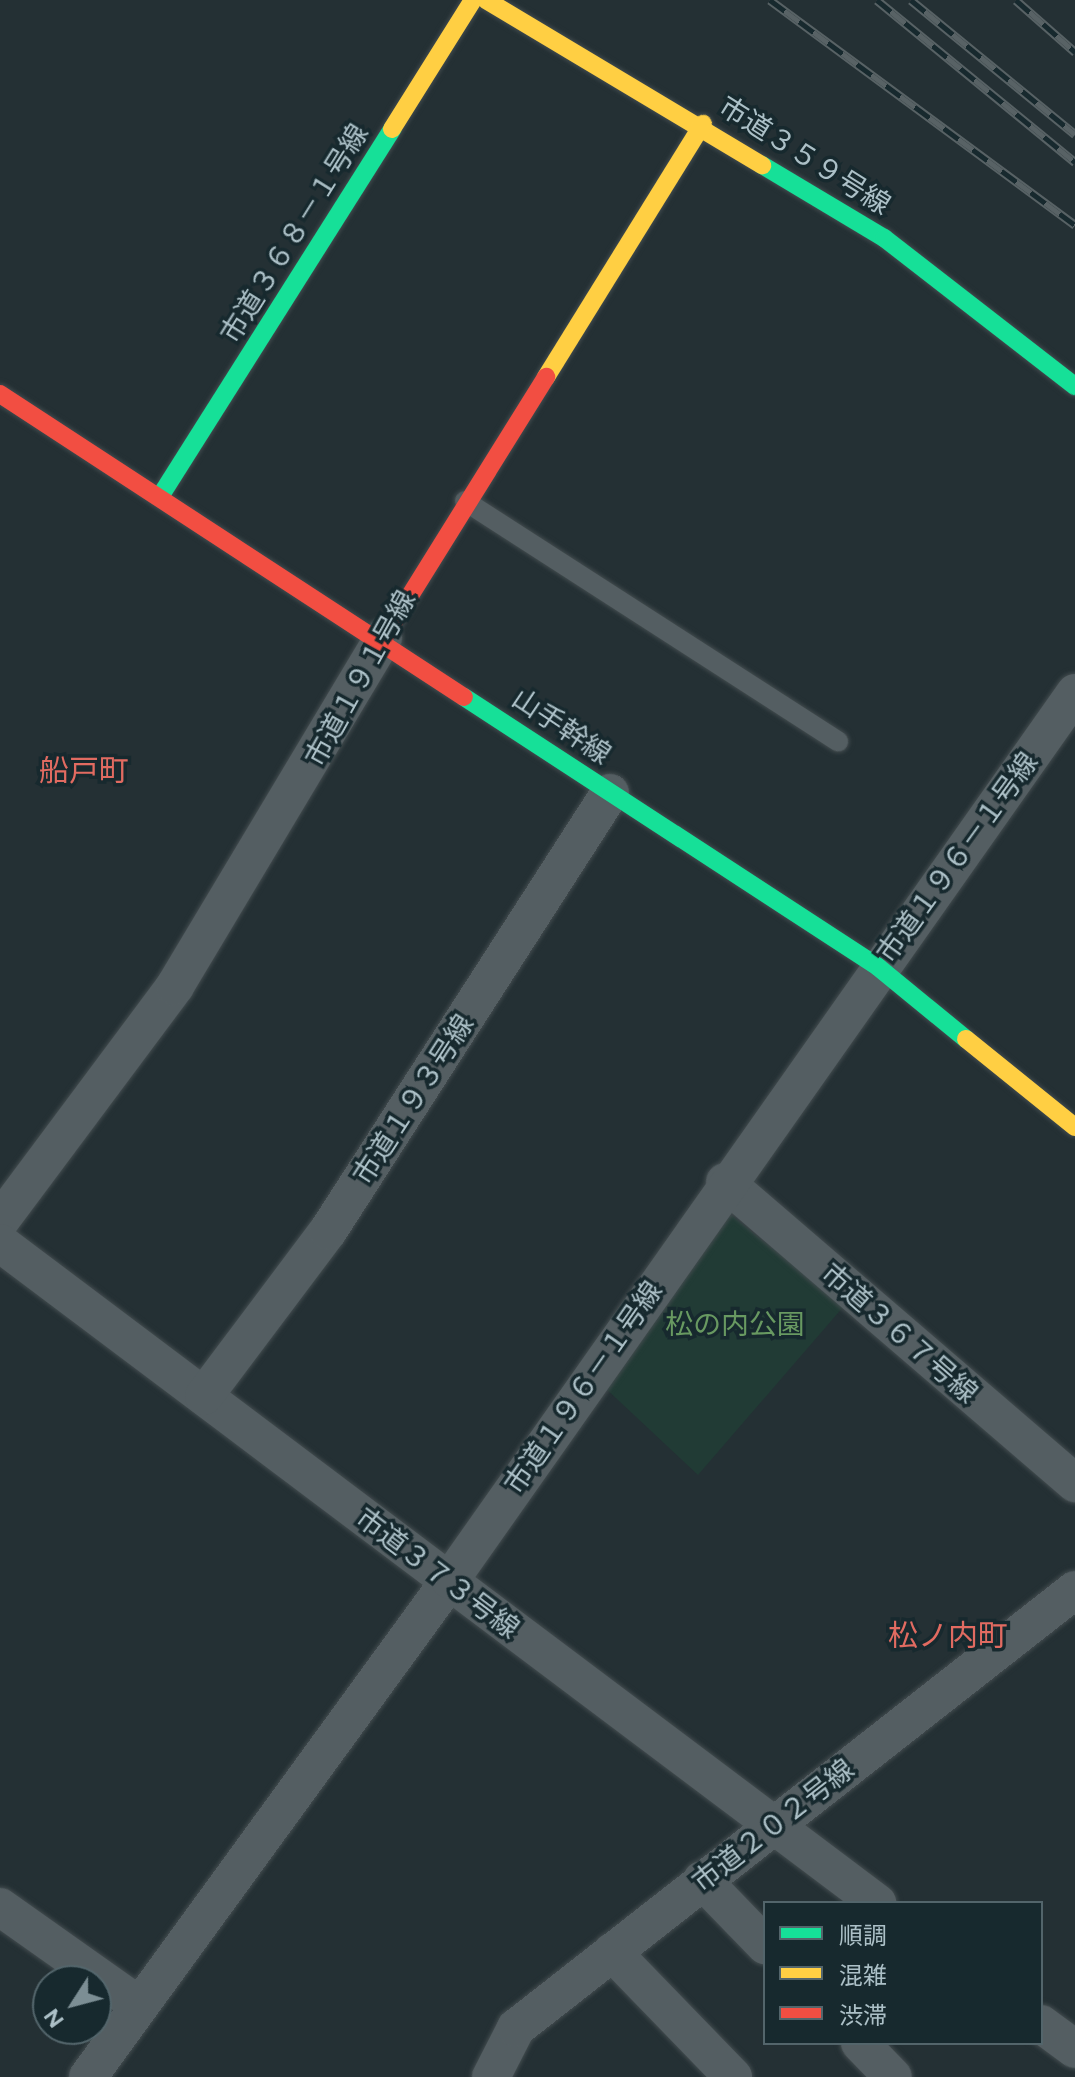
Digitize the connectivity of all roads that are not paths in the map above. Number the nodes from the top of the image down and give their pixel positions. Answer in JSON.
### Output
{"nodes":[{"id":1,"x":473,"y":0,"type":"edge"},
{"id":2,"x":486,"y":0,"type":"edge"},
{"id":3,"x":703,"y":124,"type":"junction"},
{"id":4,"x":1075,"y":386,"type":"edge"},
{"id":5,"x":0,"y":394,"type":"edge"},
{"id":6,"x":161,"y":495,"type":"junction"},
{"id":7,"x":465,"y":501,"type":"junction"},
{"id":8,"x":383,"y":639,"type":"junction"},
{"id":9,"x":1075,"y":693,"type":"edge"},
{"id":10,"x":838,"y":741,"type":"dead end"},
{"id":11,"x":610,"y":793,"type":"junction"},
{"id":12,"x":878,"y":967,"type":"junction"},
{"id":13,"x":1075,"y":1127,"type":"edge"},
{"id":14,"x":725,"y":1182,"type":"junction"},
{"id":15,"x":0,"y":1221,"type":"edge"},
{"id":16,"x":0,"y":1243,"type":"edge"},
{"id":17,"x":204,"y":1396,"type":"junction"},
{"id":18,"x":1075,"y":1483,"type":"edge"},
{"id":19,"x":450,"y":1580,"type":"junction"},
{"id":20,"x":1075,"y":1590,"type":"edge"},
{"id":21,"x":771,"y":1825,"type":"junction"},
{"id":22,"x":702,"y":1880,"type":"junction"},
{"id":23,"x":874,"y":1901,"type":"edge"},
{"id":24,"x":0,"y":1907,"type":"edge"},
{"id":25,"x":763,"y":1943,"type":"edge"},
{"id":26,"x":612,"y":1952,"type":"junction"},
{"id":27,"x":137,"y":2004,"type":"junction"},
{"id":28,"x":1043,"y":2025,"type":"edge"},
{"id":29,"x":866,"y":2045,"type":"edge"},
{"id":30,"x":1075,"y":2049,"type":"edge"},
{"id":31,"x":88,"y":2077,"type":"edge"},
{"id":32,"x":491,"y":2077,"type":"edge"},
{"id":33,"x":733,"y":2077,"type":"edge"},
{"id":34,"x":893,"y":2077,"type":"edge"}],
"edges":[{"from":1,"to":6,"type":"street","name":"市道３６８－１号線"},
{"from":2,"to":3,"type":"street","name":"市道３５９号線"},
{"from":3,"to":4,"type":"street","name":"市道３５９号線"},
{"from":3,"to":7,"type":"street","name":"市道１９１号線"},
{"from":5,"to":6,"type":"street","name":"山手幹線"},
{"from":6,"to":8,"type":"street","name":"山手幹線"},
{"from":7,"to":8,"type":"street","name":"市道１９１号線"},
{"from":7,"to":10,"type":"lane"},
{"from":8,"to":11,"type":"street","name":"山手幹線"},
{"from":8,"to":15,"type":"street","name":"市道１９１号線"},
{"from":9,"to":12,"type":"street","name":"市道１９６－１号線"},
{"from":11,"to":12,"type":"street","name":"山手幹線"},
{"from":11,"to":17,"type":"street","name":"市道１９３号線"},
{"from":12,"to":13,"type":"street","name":"山手幹線"},
{"from":12,"to":14,"type":"street","name":"市道１９６－１号線"},
{"from":14,"to":18,"type":"street","name":"市道３６７号線"},
{"from":14,"to":19,"type":"street","name":"市道１９６－１号線"},
{"from":16,"to":17,"type":"street","name":"市道３７３号線"},
{"from":17,"to":19,"type":"street","name":"市道３７３号線"},
{"from":19,"to":21,"type":"street","name":"市道３７３号線"},
{"from":19,"to":27,"type":"street","name":"市道１９６－１号線"},
{"from":20,"to":21,"type":"street","name":"市道２０２号線"},
{"from":21,"to":22,"type":"street","name":"市道２０２号線"},
{"from":21,"to":23,"type":"street","name":"市道３７３号線"},
{"from":22,"to":25,"type":"street"},
{"from":22,"to":26,"type":"street","name":"市道２０２号線"},
{"from":24,"to":27,"type":"street"},
{"from":26,"to":32,"type":"street","name":"市道２０２号線"},
{"from":26,"to":33,"type":"street"},
{"from":27,"to":31,"type":"street","name":"市道１９６－１号線"},
{"from":28,"to":30,"type":"street"},
{"from":29,"to":34,"type":"street"}]}
